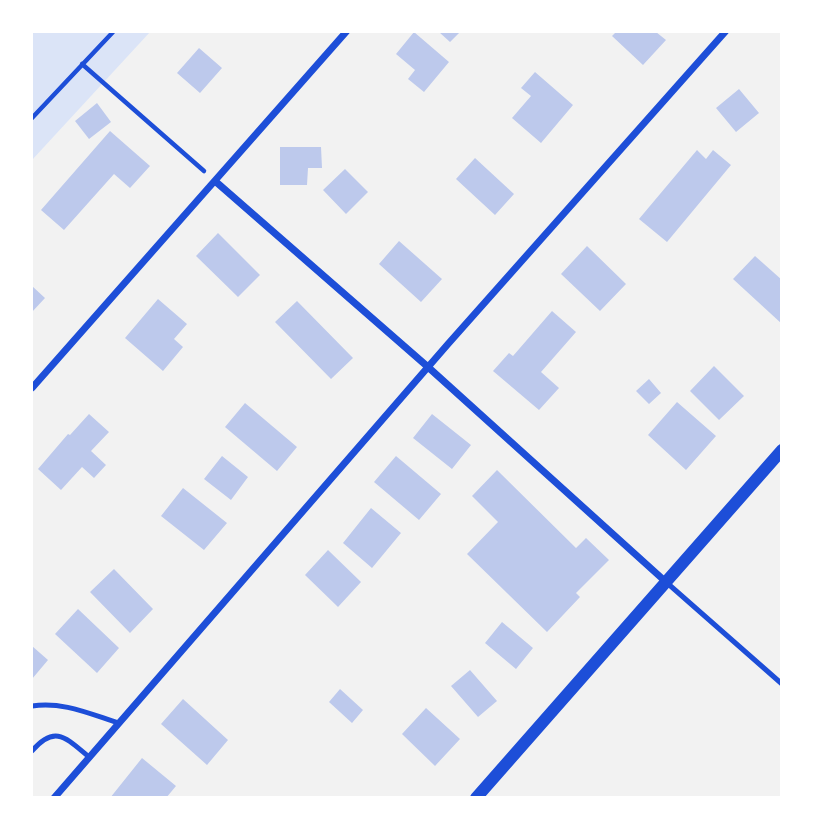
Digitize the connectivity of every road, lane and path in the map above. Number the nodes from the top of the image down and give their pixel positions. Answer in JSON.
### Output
{"nodes":[{"id":1,"x":113,"y":32,"type":"edge"},
{"id":2,"x":346,"y":32,"type":"edge"},
{"id":3,"x":725,"y":32,"type":"edge"},
{"id":4,"x":82,"y":64,"type":"junction"},
{"id":5,"x":32,"y":118,"type":"edge"},
{"id":6,"x":215,"y":181,"type":"junction"},
{"id":7,"x":428,"y":368,"type":"junction"},
{"id":8,"x":32,"y":388,"type":"edge"},
{"id":9,"x":782,"y":450,"type":"edge"},
{"id":10,"x":666,"y":582,"type":"junction"},
{"id":11,"x":782,"y":684,"type":"edge"},
{"id":12,"x":32,"y":706,"type":"edge"},
{"id":13,"x":119,"y":723,"type":"junction"},
{"id":14,"x":32,"y":751,"type":"edge"},
{"id":15,"x":89,"y":757,"type":"junction"},
{"id":16,"x":54,"y":797,"type":"edge"},
{"id":17,"x":476,"y":797,"type":"edge"}],
"edges":[{"from":1,"to":4,"type":"path"},
{"from":2,"to":6,"type":"street"},
{"from":3,"to":7,"type":"street"},
{"from":4,"to":5,"type":"path"},
{"from":4,"to":6,"type":"path"},
{"from":6,"to":7,"type":"street"},
{"from":6,"to":8,"type":"street"},
{"from":7,"to":10,"type":"street"},
{"from":7,"to":13,"type":"street"},
{"from":9,"to":10,"type":"street"},
{"from":10,"to":11,"type":"lane"},
{"from":10,"to":17,"type":"street"},
{"from":12,"to":13,"type":"lane"},
{"from":13,"to":15,"type":"street"},
{"from":14,"to":15,"type":"lane"},
{"from":15,"to":16,"type":"street"}]}
